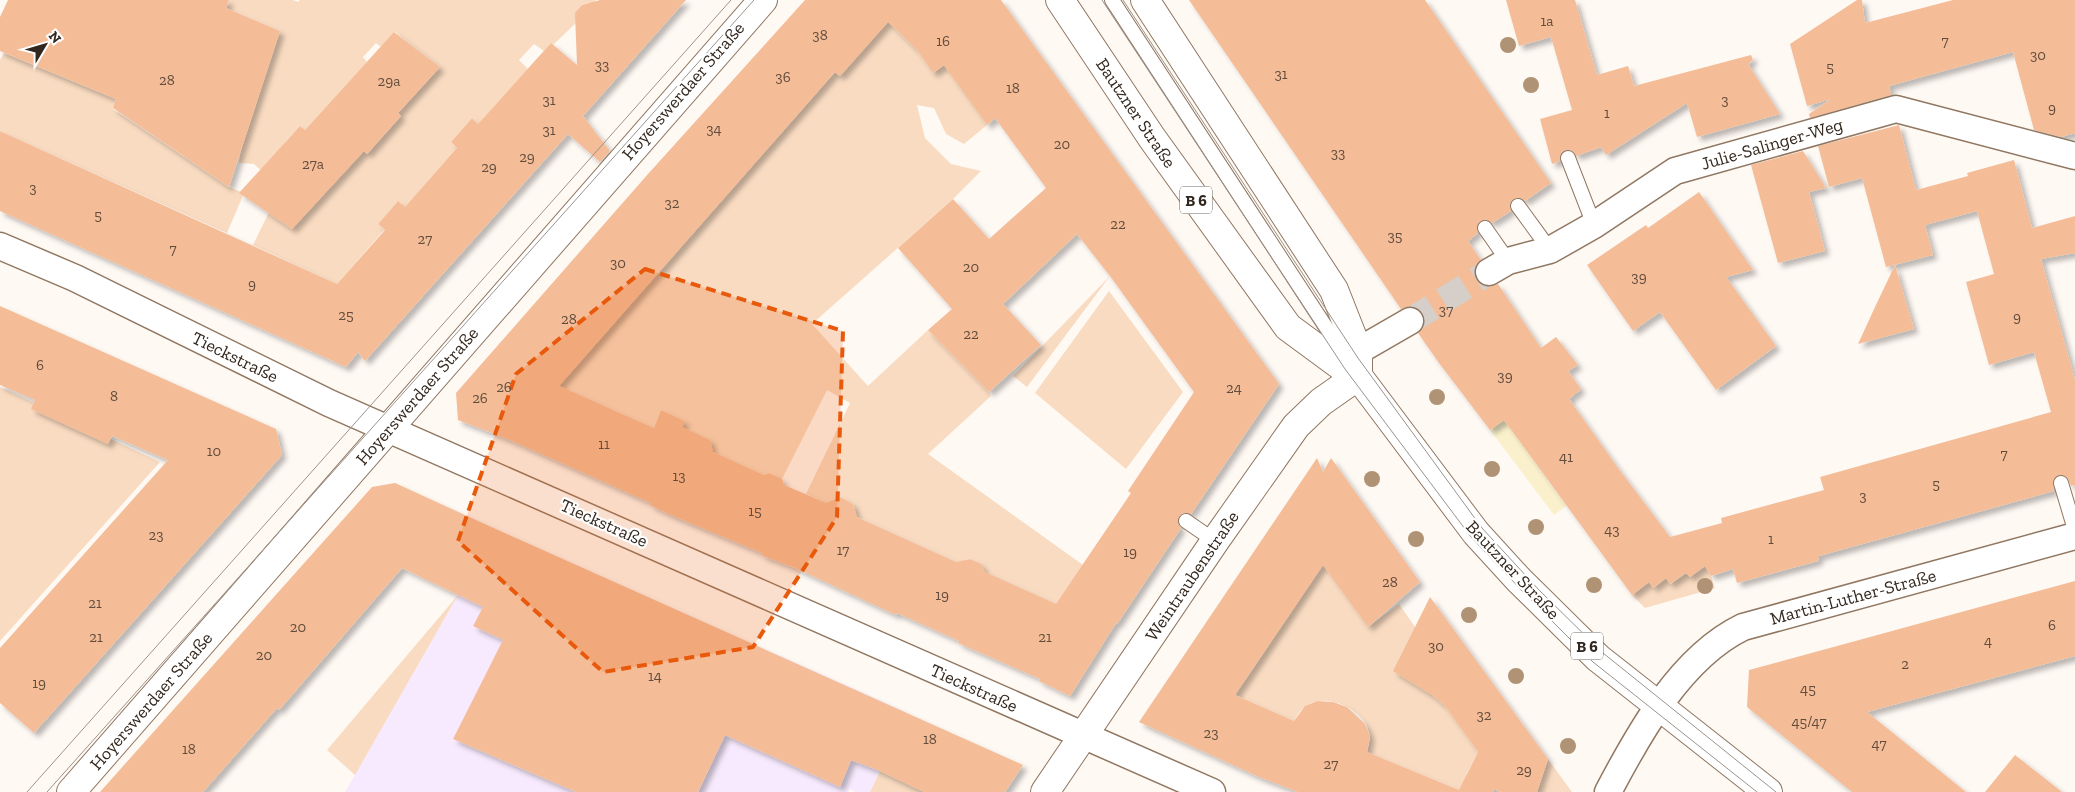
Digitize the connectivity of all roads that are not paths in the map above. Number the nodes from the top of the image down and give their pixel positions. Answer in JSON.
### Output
{"nodes":[{"id":1,"x":763,"y":0,"type":"edge"},
{"id":2,"x":1060,"y":0,"type":"edge"},
{"id":3,"x":1112,"y":0,"type":"edge"},
{"id":4,"x":1145,"y":0,"type":"edge"},
{"id":5,"x":2075,"y":156,"type":"edge"},
{"id":6,"x":1568,"y":158,"type":"dead end"},
{"id":7,"x":1518,"y":206,"type":"dead end"},
{"id":8,"x":1594,"y":225,"type":"junction"},
{"id":9,"x":1485,"y":228,"type":"dead end"},
{"id":10,"x":0,"y":246,"type":"edge"},
{"id":11,"x":1550,"y":250,"type":"junction"},
{"id":12,"x":1499,"y":267,"type":"joint"},
{"id":13,"x":1410,"y":321,"type":"tunnel mouth"},
{"id":14,"x":1358,"y":363,"type":"junction"},
{"id":15,"x":389,"y":428,"type":"junction"},
{"id":16,"x":2061,"y":483,"type":"dead end"},
{"id":17,"x":1186,"y":521,"type":"dead end"},
{"id":18,"x":2075,"y":530,"type":"edge"},
{"id":19,"x":2075,"y":536,"type":"edge"},
{"id":20,"x":1215,"y":541,"type":"junction"},
{"id":21,"x":1659,"y":706,"type":"junction"},
{"id":22,"x":1083,"y":737,"type":"junction"},
{"id":23,"x":71,"y":792,"type":"edge"},
{"id":24,"x":1045,"y":792,"type":"edge"},
{"id":25,"x":1212,"y":792,"type":"edge"},
{"id":26,"x":1609,"y":792,"type":"edge"},
{"id":27,"x":1768,"y":792,"type":"edge"}],
"edges":[{"from":1,"to":15,"type":"street","name":"Hoyerswerdaer Straße"},
{"from":2,"to":14,"type":"street","name":"Bautzner Straße","number":"B 6"},
{"from":3,"to":14,"type":"lane"},
{"from":4,"to":14,"type":"street","name":"Bautzner Straße","number":"B 6"},
{"from":5,"to":8,"type":"street","name":"Julie-Salinger-Weg"},
{"from":6,"to":8,"type":"lane"},
{"from":7,"to":11,"type":"lane"},
{"from":8,"to":11,"type":"street","name":"Julie-Salinger-Weg"},
{"from":9,"to":12,"type":"lane"},
{"from":10,"to":15,"type":"street","name":"Tieckstraße"},
{"from":11,"to":12,"type":"street","name":"Julie-Salinger-Weg"},
{"from":13,"to":14,"type":"street"},
{"from":14,"to":20,"type":"street","name":"Weintraubenstraße"},
{"from":14,"to":21,"type":"street","name":"Bautzner Straße","number":"B 6"},
{"from":15,"to":22,"type":"street","name":"Tieckstraße"},
{"from":15,"to":23,"type":"street","name":"Hoyerswerdaer Straße"},
{"from":16,"to":18,"type":"lane"},
{"from":17,"to":20,"type":"lane"},
{"from":19,"to":21,"type":"street","name":"Martin-Luther-Straße"},
{"from":20,"to":22,"type":"street","name":"Weintraubenstraße"},
{"from":21,"to":26,"type":"street","name":"Martin-Luther-Straße"},
{"from":21,"to":27,"type":"street","name":"Bautzner Straße","number":"B 6"},
{"from":22,"to":24,"type":"street","name":"Weintraubenstraße"},
{"from":22,"to":25,"type":"street","name":"Tieckstraße"}]}
